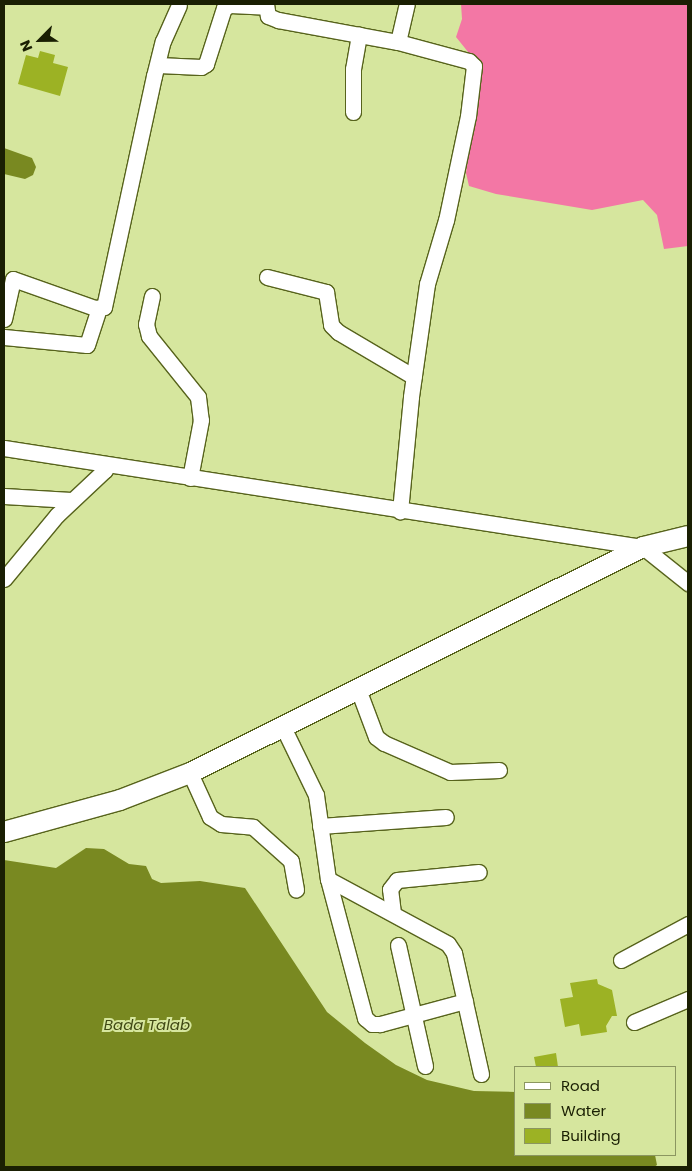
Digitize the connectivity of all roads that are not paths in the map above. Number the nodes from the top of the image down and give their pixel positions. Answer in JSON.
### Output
{"nodes":[{"id":1,"x":407,"y":4,"type":"edge"},
{"id":2,"x":179,"y":5,"type":"edge"},
{"id":3,"x":266,"y":6,"type":"edge"},
{"id":4,"x":359,"y":35,"type":"junction"},
{"id":5,"x":398,"y":42,"type":"junction"},
{"id":6,"x":158,"y":65,"type":"junction"},
{"id":7,"x":352,"y":112,"type":"dead end"},
{"id":8,"x":8,"y":277,"type":"edge"},
{"id":9,"x":267,"y":277,"type":"dead end"},
{"id":10,"x":152,"y":296,"type":"dead end"},
{"id":11,"x":100,"y":309,"type":"junction"},
{"id":12,"x":4,"y":319,"type":"edge"},
{"id":13,"x":4,"y":337,"type":"edge"},
{"id":14,"x":414,"y":378,"type":"junction"},
{"id":15,"x":4,"y":448,"type":"edge"},
{"id":16,"x":107,"y":465,"type":"junction"},
{"id":17,"x":190,"y":478,"type":"junction"},
{"id":18,"x":4,"y":496,"type":"edge"},
{"id":19,"x":71,"y":500,"type":"junction"},
{"id":20,"x":400,"y":511,"type":"junction"},
{"id":21,"x":688,"y":536,"type":"edge"},
{"id":22,"x":643,"y":547,"type":"junction"},
{"id":23,"x":4,"y":579,"type":"edge"},
{"id":24,"x":688,"y":583,"type":"edge"},
{"id":25,"x":358,"y":689,"type":"junction"},
{"id":26,"x":283,"y":727,"type":"junction"},
{"id":27,"x":499,"y":770,"type":"dead end"},
{"id":28,"x":190,"y":773,"type":"junction"},
{"id":29,"x":446,"y":817,"type":"dead end"},
{"id":30,"x":320,"y":826,"type":"junction"},
{"id":31,"x":4,"y":832,"type":"edge"},
{"id":32,"x":479,"y":872,"type":"dead end"},
{"id":33,"x":328,"y":879,"type":"junction"},
{"id":34,"x":296,"y":890,"type":"dead end"},
{"id":35,"x":393,"y":913,"type":"junction"},
{"id":36,"x":688,"y":924,"type":"edge"},
{"id":37,"x":398,"y":945,"type":"dead end"},
{"id":38,"x":621,"y":960,"type":"dead end"},
{"id":39,"x":688,"y":1000,"type":"edge"},
{"id":40,"x":466,"y":1001,"type":"junction"},
{"id":41,"x":415,"y":1014,"type":"junction"},
{"id":42,"x":634,"y":1022,"type":"dead end"},
{"id":43,"x":426,"y":1066,"type":"dead end"},
{"id":44,"x":481,"y":1074,"type":"dead end"}],
"edges":[{"from":1,"to":5,"type":"street"},
{"from":2,"to":6,"type":"street"},
{"from":3,"to":4,"type":"street"},
{"from":3,"to":6,"type":"street"},
{"from":4,"to":5,"type":"street"},
{"from":4,"to":7,"type":"street"},
{"from":5,"to":14,"type":"street"},
{"from":6,"to":11,"type":"street"},
{"from":8,"to":11,"type":"street"},
{"from":8,"to":12,"type":"street"},
{"from":9,"to":14,"type":"street"},
{"from":10,"to":17,"type":"street"},
{"from":11,"to":13,"type":"street"},
{"from":14,"to":20,"type":"street"},
{"from":15,"to":16,"type":"street"},
{"from":16,"to":17,"type":"street"},
{"from":16,"to":19,"type":"street"},
{"from":17,"to":20,"type":"street"},
{"from":18,"to":19,"type":"street"},
{"from":19,"to":23,"type":"street"},
{"from":20,"to":22,"type":"street"},
{"from":21,"to":22,"type":"main road"},
{"from":22,"to":24,"type":"street"},
{"from":22,"to":25,"type":"main road"},
{"from":25,"to":26,"type":"main road"},
{"from":25,"to":27,"type":"street"},
{"from":26,"to":28,"type":"main road"},
{"from":26,"to":30,"type":"street"},
{"from":28,"to":31,"type":"main road"},
{"from":28,"to":34,"type":"street"},
{"from":29,"to":30,"type":"street"},
{"from":30,"to":33,"type":"street"},
{"from":32,"to":35,"type":"street"},
{"from":33,"to":35,"type":"street"},
{"from":33,"to":41,"type":"street"},
{"from":35,"to":40,"type":"street"},
{"from":36,"to":38,"type":"street"},
{"from":37,"to":41,"type":"street"},
{"from":39,"to":42,"type":"street"},
{"from":40,"to":41,"type":"street"},
{"from":40,"to":44,"type":"street"},
{"from":41,"to":43,"type":"street"}]}
